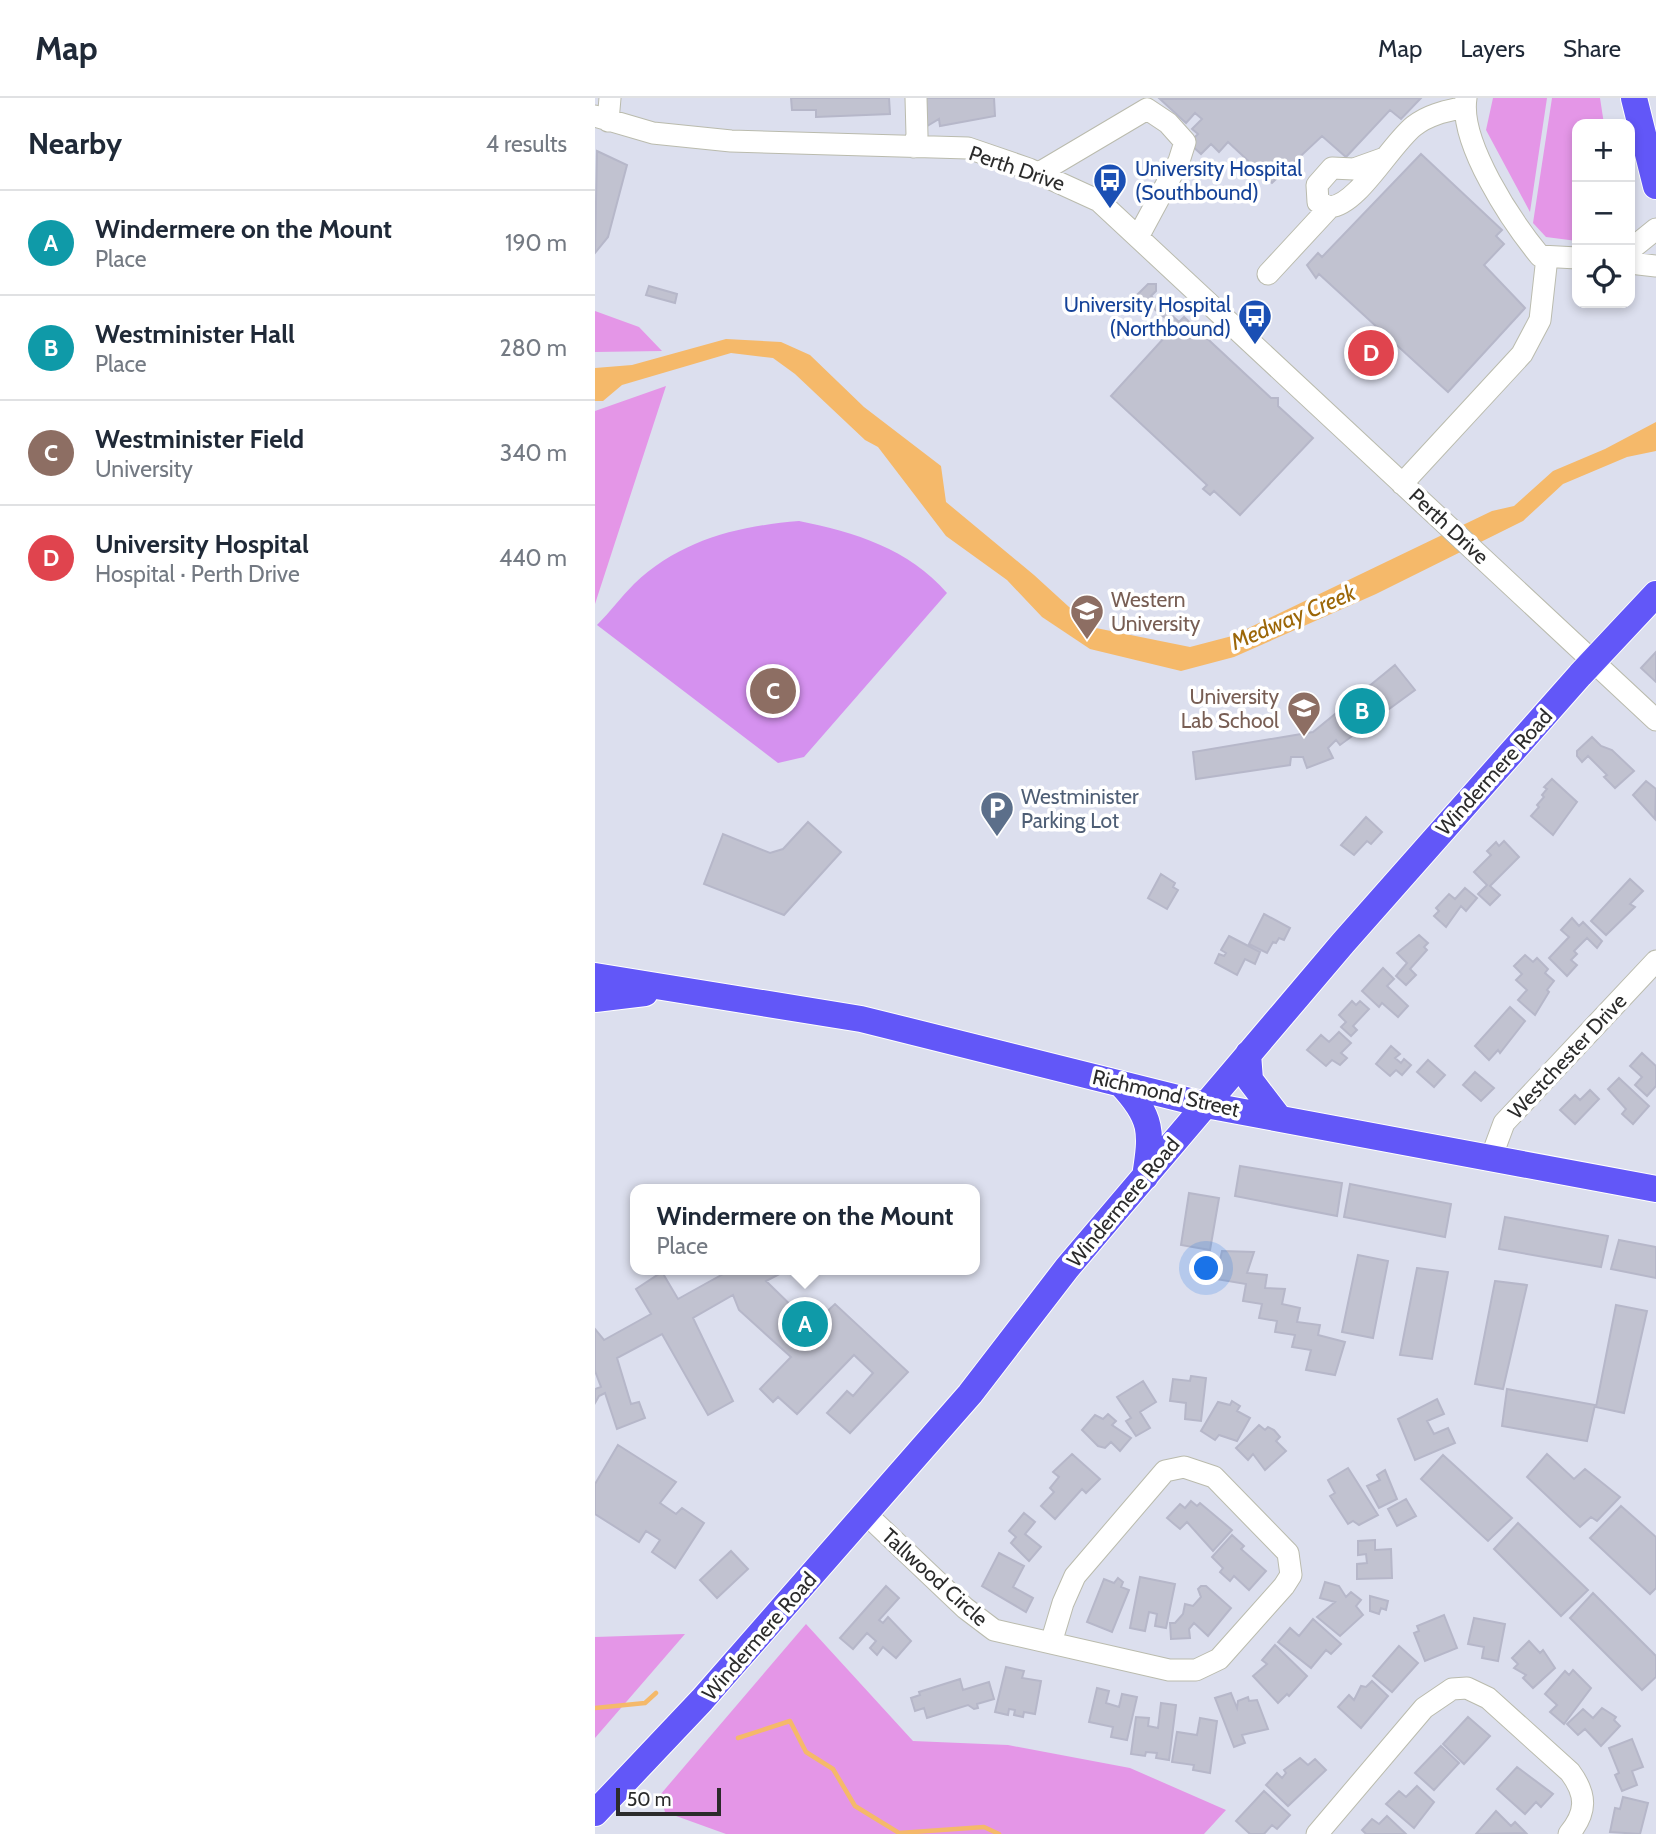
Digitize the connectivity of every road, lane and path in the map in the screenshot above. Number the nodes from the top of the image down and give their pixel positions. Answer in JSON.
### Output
{"nodes":[{"id":1,"x":610,"y":98,"type":"edge"},
{"id":2,"x":916,"y":98,"type":"edge"},
{"id":3,"x":1634,"y":98,"type":"edge"},
{"id":4,"x":1465,"y":103,"type":"edge"},
{"id":5,"x":601,"y":118,"type":"edge"},
{"id":6,"x":914,"y":146,"type":"junction"},
{"id":7,"x":1382,"y":159,"type":"junction"},
{"id":8,"x":1039,"y":173,"type":"junction"},
{"id":9,"x":1656,"y":186,"type":"edge"},
{"id":10,"x":1330,"y":207,"type":"junction"},
{"id":11,"x":1656,"y":229,"type":"edge"},
{"id":12,"x":1138,"y":237,"type":"junction"},
{"id":13,"x":1635,"y":246,"type":"edge"},
{"id":14,"x":1548,"y":257,"type":"junction"},
{"id":15,"x":1572,"y":258,"type":"edge"},
{"id":16,"x":1635,"y":264,"type":"edge"},
{"id":17,"x":1656,"y":266,"type":"edge"},
{"id":18,"x":1268,"y":274,"type":"dead end"},
{"id":19,"x":1402,"y":484,"type":"junction"},
{"id":20,"x":1656,"y":594,"type":"edge"},
{"id":21,"x":1592,"y":661,"type":"junction"},
{"id":22,"x":1656,"y":720,"type":"edge"},
{"id":23,"x":1656,"y":961,"type":"edge"},
{"id":24,"x":595,"y":976,"type":"edge"},
{"id":25,"x":677,"y":989,"type":"junction"},
{"id":26,"x":595,"y":999,"type":"edge"},
{"id":27,"x":1248,"y":1055,"type":"junction"},
{"id":28,"x":1121,"y":1084,"type":"junction"},
{"id":29,"x":1206,"y":1105,"type":"junction"},
{"id":30,"x":1279,"y":1118,"type":"junction"},
{"id":31,"x":1491,"y":1158,"type":"junction"},
{"id":32,"x":1145,"y":1177,"type":"junction"},
{"id":33,"x":1656,"y":1189,"type":"edge"},
{"id":34,"x":865,"y":1513,"type":"junction"},
{"id":35,"x":1051,"y":1643,"type":"junction"},
{"id":36,"x":595,"y":1813,"type":"edge"},
{"id":37,"x":1317,"y":1834,"type":"edge"},
{"id":38,"x":1569,"y":1834,"type":"edge"}],
"edges":[{"from":1,"to":5,"type":"street"},
{"from":2,"to":6,"type":"street"},
{"from":3,"to":9,"type":"main road"},
{"from":4,"to":7,"type":"street"},
{"from":4,"to":14,"type":"street"},
{"from":5,"to":6,"type":"street","name":"Perth Drive"},
{"from":6,"to":8,"type":"street","name":"Perth Drive"},
{"from":7,"to":10,"type":"street"},
{"from":7,"to":10,"type":"street"},
{"from":8,"to":12,"type":"street","name":"Perth Drive"},
{"from":8,"to":12,"type":"street"},
{"from":10,"to":18,"type":"street"},
{"from":11,"to":13,"type":"street"},
{"from":12,"to":19,"type":"street","name":"Perth Drive"},
{"from":14,"to":15,"type":"street"},
{"from":14,"to":19,"type":"street"},
{"from":16,"to":17,"type":"street"},
{"from":19,"to":21,"type":"street","name":"Perth Drive"},
{"from":20,"to":21,"type":"main road","name":"Windermere Road"},
{"from":21,"to":22,"type":"street","name":"Perth Drive"},
{"from":21,"to":27,"type":"main road","name":"Windermere Road"},
{"from":23,"to":31,"type":"street","name":"Westchester Drive"},
{"from":24,"to":25,"type":"main road","name":"Richmond Street"},
{"from":25,"to":26,"type":"main road","name":"Richmond Street"},
{"from":25,"to":28,"type":"main road","name":"Richmond Street"},
{"from":27,"to":29,"type":"main road","name":"Windermere Road"},
{"from":27,"to":30,"type":"main road"},
{"from":28,"to":29,"type":"main road","name":"Richmond Street"},
{"from":28,"to":32,"type":"main road"},
{"from":29,"to":30,"type":"main road","name":"Richmond Street"},
{"from":29,"to":32,"type":"main road","name":"Windermere Road"},
{"from":30,"to":31,"type":"main road","name":"Richmond Street"},
{"from":31,"to":33,"type":"main road","name":"Richmond Street"},
{"from":32,"to":34,"type":"main road","name":"Windermere Road"},
{"from":34,"to":35,"type":"street","name":"Tallwood Circle"},
{"from":34,"to":36,"type":"main road","name":"Windermere Road"},
{"from":35,"to":35,"type":"street","name":"Tallwood Circle"},
{"from":37,"to":38,"type":"street"}]}
